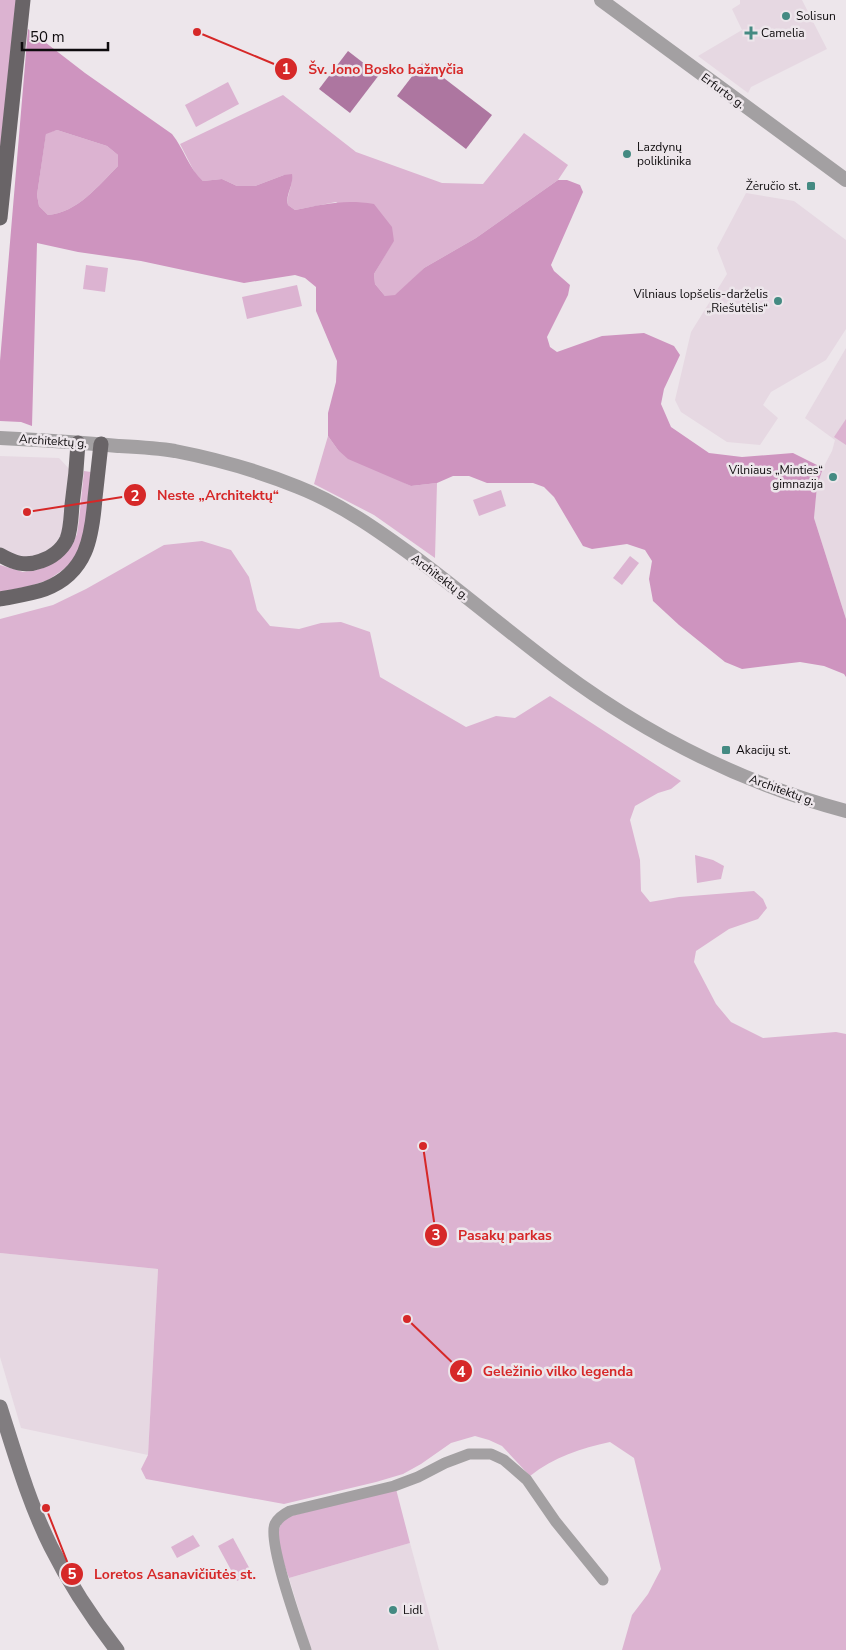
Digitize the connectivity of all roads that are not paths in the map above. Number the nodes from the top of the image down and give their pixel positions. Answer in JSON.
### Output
{"nodes":[{"id":1,"x":22,"y":0,"type":"edge"},
{"id":2,"x":601,"y":0,"type":"edge"},
{"id":3,"x":846,"y":180,"type":"edge"},
{"id":4,"x":0,"y":218,"type":"edge"},
{"id":5,"x":0,"y":438,"type":"edge"},
{"id":6,"x":78,"y":442,"type":"junction"},
{"id":7,"x":101,"y":444,"type":"junction"},
{"id":8,"x":0,"y":556,"type":"edge"},
{"id":9,"x":0,"y":599,"type":"edge"},
{"id":10,"x":846,"y":811,"type":"edge"},
{"id":11,"x":0,"y":1407,"type":"edge"},
{"id":12,"x":603,"y":1580,"type":"dead end"},
{"id":13,"x":117,"y":1650,"type":"edge"},
{"id":14,"x":306,"y":1650,"type":"edge"}],
"edges":[{"from":1,"to":4,"type":"main road"},
{"from":2,"to":3,"type":"street","name":"Erfurto g."},
{"from":5,"to":6,"type":"street","name":"Architektų g."},
{"from":6,"to":7,"type":"street","name":"Architektų g."},
{"from":6,"to":8,"type":"main road"},
{"from":7,"to":9,"type":"main road"},
{"from":7,"to":10,"type":"street","name":"Architektų g."},
{"from":11,"to":13,"type":"main road"},
{"from":12,"to":14,"type":"street"}]}
